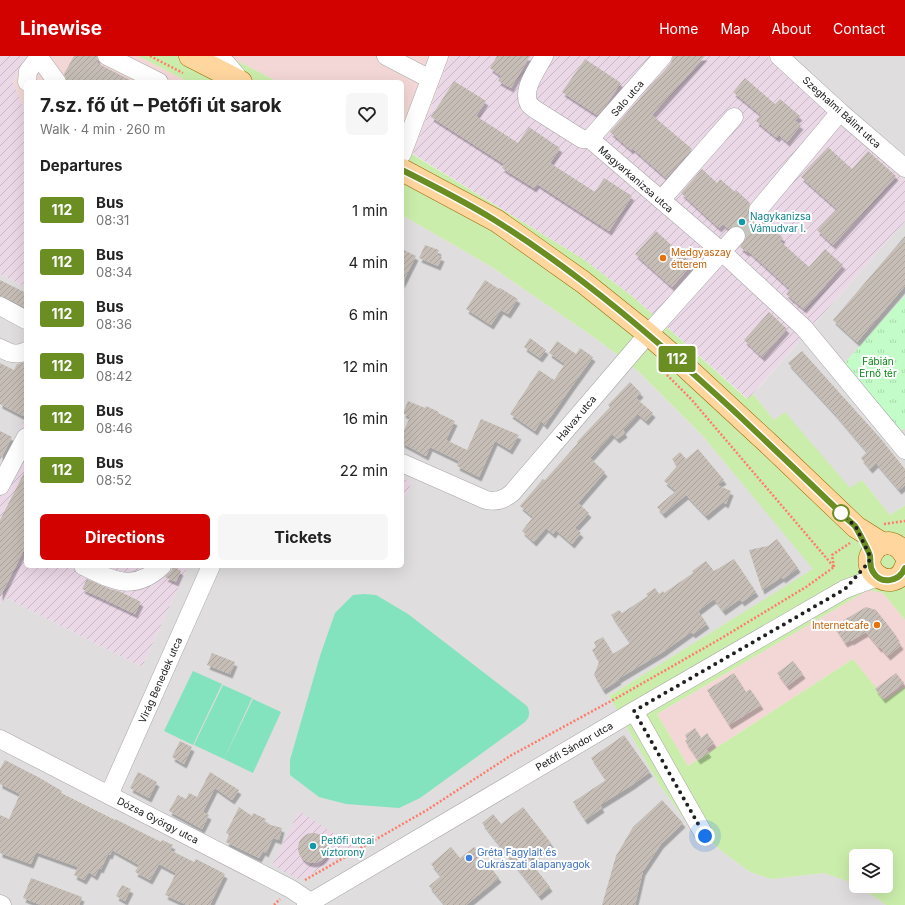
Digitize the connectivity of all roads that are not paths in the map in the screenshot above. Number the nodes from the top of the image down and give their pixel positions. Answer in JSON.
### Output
{"nodes":[{"id":1,"x":39,"y":56,"type":"edge"},
{"id":2,"x":107,"y":56,"type":"edge"},
{"id":3,"x":216,"y":56,"type":"edge"},
{"id":4,"x":386,"y":56,"type":"edge"},
{"id":5,"x":439,"y":56,"type":"edge"},
{"id":6,"x":544,"y":56,"type":"edge"},
{"id":7,"x":663,"y":56,"type":"edge"},
{"id":8,"x":779,"y":56,"type":"edge"},
{"id":9,"x":189,"y":66,"type":"edge"},
{"id":10,"x":430,"y":79,"type":"junction"},
{"id":11,"x":27,"y":80,"type":"edge"},
{"id":12,"x":56,"y":80,"type":"edge"},
{"id":13,"x":154,"y":80,"type":"edge"},
{"id":14,"x":234,"y":80,"type":"edge"},
{"id":15,"x":240,"y":80,"type":"edge"},
{"id":16,"x":840,"y":112,"type":"junction"},
{"id":17,"x":734,"y":117,"type":"dead end"},
{"id":18,"x":590,"y":139,"type":"junction"},
{"id":19,"x":404,"y":149,"type":"edge"},
{"id":20,"x":905,"y":168,"type":"edge"},
{"id":21,"x":404,"y":171,"type":"edge"},
{"id":22,"x":661,"y":200,"type":"junction"},
{"id":23,"x":758,"y":210,"type":"tunnel mouth"},
{"id":24,"x":736,"y":236,"type":"tunnel mouth"},
{"id":25,"x":722,"y":252,"type":"junction"},
{"id":26,"x":0,"y":306,"type":"edge"},
{"id":27,"x":24,"y":319,"type":"edge"},
{"id":28,"x":648,"y":334,"type":"junction"},
{"id":29,"x":0,"y":348,"type":"edge"},
{"id":30,"x":24,"y":352,"type":"edge"},
{"id":31,"x":902,"y":440,"type":"edge"},
{"id":32,"x":24,"y":441,"type":"edge"},
{"id":33,"x":404,"y":464,"type":"edge"},
{"id":34,"x":0,"y":486,"type":"edge"},
{"id":35,"x":893,"y":564,"type":"edge"},
{"id":36,"x":87,"y":568,"type":"edge"},
{"id":37,"x":160,"y":568,"type":"edge"},
{"id":38,"x":210,"y":568,"type":"edge"},
{"id":39,"x":634,"y":711,"type":"junction"},
{"id":40,"x":0,"y":739,"type":"edge"},
{"id":41,"x":109,"y":795,"type":"junction"},
{"id":42,"x":705,"y":836,"type":"dead end"},
{"id":43,"x":310,"y":904,"type":"edge"}],
"edges":[{"from":1,"to":11,"type":"street"},
{"from":1,"to":12,"type":"street"},
{"from":2,"to":13,"type":"street"},
{"from":3,"to":15,"type":"street"},
{"from":4,"to":10,"type":"street"},
{"from":5,"to":10,"type":"street"},
{"from":6,"to":18,"type":"street","name":"Magyarkanizsa utca"},
{"from":7,"to":18,"type":"street","name":"Salo utca"},
{"from":8,"to":16,"type":"street","name":"Szeghalmi Bálint utca"},
{"from":9,"to":14,"type":"main road"},
{"from":10,"to":19,"type":"street"},
{"from":16,"to":20,"type":"street","name":"Szeghalmi Bálint utca"},
{"from":16,"to":23,"type":"street"},
{"from":17,"to":22,"type":"street"},
{"from":18,"to":22,"type":"street","name":"Magyarkanizsa utca"},
{"from":21,"to":28,"type":"main road"},
{"from":22,"to":25,"type":"street","name":"Magyarkanizsa utca"},
{"from":24,"to":25,"type":"street","name":"Halvax utca"},
{"from":25,"to":28,"type":"street","name":"Halvax utca"},
{"from":25,"to":31,"type":"street","name":"Magyarkanizsa utca"},
{"from":26,"to":27,"type":"street"},
{"from":28,"to":33,"type":"street","name":"Halvax utca"},
{"from":28,"to":35,"type":"main road"},
{"from":29,"to":30,"type":"street"},
{"from":32,"to":34,"type":"street"},
{"from":35,"to":39,"type":"street","name":"Petőfi Sándor utca"},
{"from":36,"to":37,"type":"street"},
{"from":38,"to":41,"type":"street","name":"Virág Benedek utca"},
{"from":39,"to":42,"type":"street"},
{"from":39,"to":43,"type":"street","name":"Petőfi Sándor utca"},
{"from":40,"to":41,"type":"street","name":"Dózsa György utca"},
{"from":41,"to":43,"type":"street","name":"Dózsa György utca"}]}
